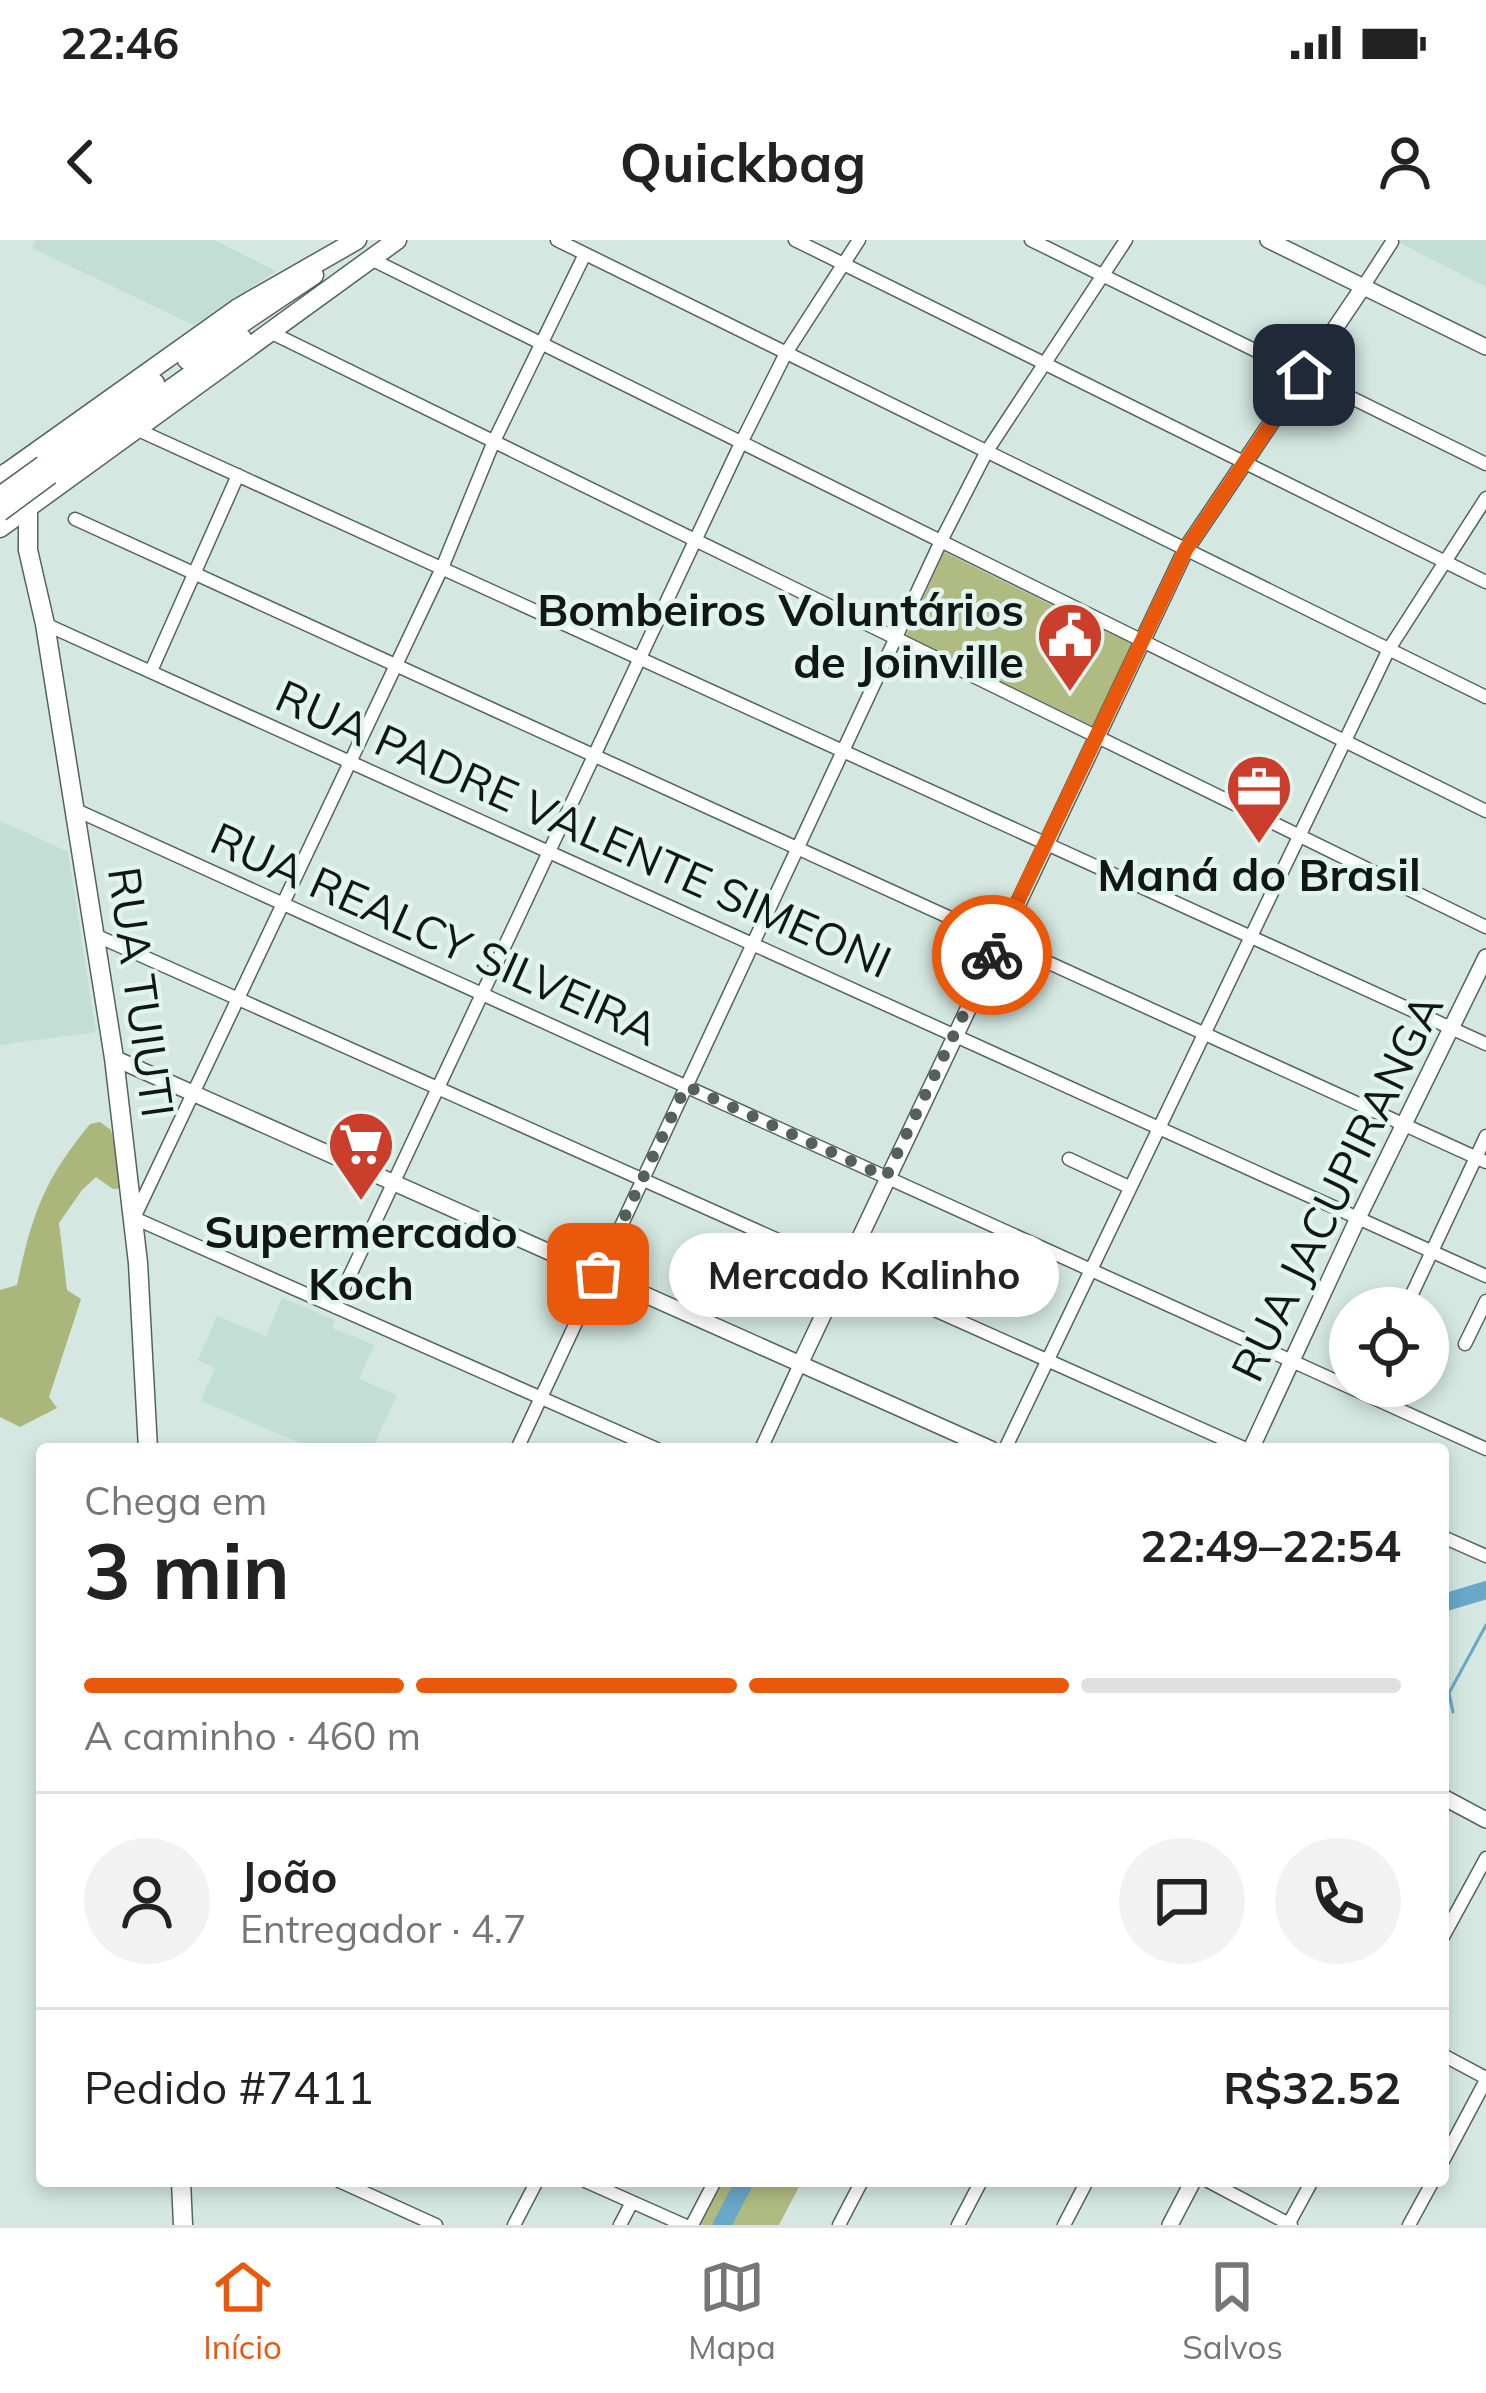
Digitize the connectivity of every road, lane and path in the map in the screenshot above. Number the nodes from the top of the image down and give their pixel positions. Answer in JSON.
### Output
{"nodes":[{"id":1,"x":357,"y":240,"type":"edge"},
{"id":2,"x":395,"y":240,"type":"edge"},
{"id":3,"x":557,"y":240,"type":"edge"},
{"id":4,"x":795,"y":240,"type":"edge"},
{"id":5,"x":860,"y":240,"type":"edge"},
{"id":6,"x":1031,"y":240,"type":"edge"},
{"id":7,"x":1126,"y":240,"type":"edge"},
{"id":8,"x":1268,"y":240,"type":"edge"},
{"id":9,"x":1392,"y":242,"type":"edge"},
{"id":10,"x":369,"y":249,"type":"edge"},
{"id":11,"x":585,"y":254,"type":"junction"},
{"id":12,"x":843,"y":264,"type":"junction"},
{"id":13,"x":1102,"y":275,"type":"junction"},
{"id":14,"x":1363,"y":286,"type":"junction"},
{"id":15,"x":270,"y":332,"type":"junction"},
{"id":16,"x":541,"y":344,"type":"junction"},
{"id":17,"x":1486,"y":347,"type":"edge"},
{"id":18,"x":786,"y":353,"type":"junction"},
{"id":19,"x":1044,"y":363,"type":"junction"},
{"id":20,"x":1304,"y":375,"type":"junction"},
{"id":21,"x":136,"y":429,"type":"junction"},
{"id":22,"x":494,"y":441,"type":"junction"},
{"id":23,"x":741,"y":443,"type":"junction"},
{"id":24,"x":987,"y":452,"type":"junction"},
{"id":25,"x":1245,"y":463,"type":"junction"},
{"id":26,"x":1486,"y":464,"type":"edge"},
{"id":27,"x":46,"y":470,"type":"junction"},
{"id":28,"x":3,"y":475,"type":"edge"},
{"id":29,"x":238,"y":476,"type":"junction"},
{"id":30,"x":0,"y":496,"type":"edge"},
{"id":31,"x":1486,"y":498,"type":"edge"},
{"id":32,"x":34,"y":510,"type":"junction"},
{"id":33,"x":0,"y":512,"type":"edge"},
{"id":34,"x":75,"y":519,"type":"dead end"},
{"id":35,"x":0,"y":529,"type":"edge"},
{"id":36,"x":695,"y":540,"type":"junction"},
{"id":37,"x":941,"y":542,"type":"junction"},
{"id":38,"x":1186,"y":549,"type":"junction"},
{"id":39,"x":28,"y":550,"type":"junction"},
{"id":40,"x":1444,"y":561,"type":"junction"},
{"id":41,"x":442,"y":568,"type":"junction"},
{"id":42,"x":194,"y":574,"type":"junction"},
{"id":43,"x":1486,"y":581,"type":"edge"},
{"id":44,"x":45,"y":624,"type":"junction"},
{"id":45,"x":896,"y":638,"type":"junction"},
{"id":46,"x":1141,"y":640,"type":"junction"},
{"id":47,"x":1389,"y":649,"type":"junction"},
{"id":48,"x":640,"y":658,"type":"junction"},
{"id":49,"x":395,"y":665,"type":"junction"},
{"id":50,"x":151,"y":671,"type":"junction"},
{"id":51,"x":1486,"y":697,"type":"edge"},
{"id":52,"x":1096,"y":736,"type":"junction"},
{"id":53,"x":1344,"y":740,"type":"junction"},
{"id":54,"x":843,"y":751,"type":"junction"},
{"id":55,"x":594,"y":756,"type":"junction"},
{"id":56,"x":350,"y":762,"type":"junction"},
{"id":57,"x":76,"y":810,"type":"junction"},
{"id":58,"x":1486,"y":811,"type":"edge"},
{"id":59,"x":1297,"y":834,"type":"junction"},
{"id":60,"x":1045,"y":843,"type":"junction"},
{"id":61,"x":797,"y":848,"type":"junction"},
{"id":62,"x":549,"y":852,"type":"junction"},
{"id":63,"x":283,"y":904,"type":"junction"},
{"id":64,"x":1486,"y":927,"type":"edge"},
{"id":65,"x":94,"y":935,"type":"junction"},
{"id":66,"x":1249,"y":936,"type":"junction"},
{"id":67,"x":998,"y":940,"type":"junction"},
{"id":68,"x":752,"y":944,"type":"junction"},
{"id":69,"x":1486,"y":957,"type":"edge"},
{"id":70,"x":482,"y":994,"type":"junction"},
{"id":71,"x":238,"y":999,"type":"junction"},
{"id":72,"x":1451,"y":1028,"type":"junction"},
{"id":73,"x":1202,"y":1033,"type":"junction"},
{"id":74,"x":954,"y":1035,"type":"junction"},
{"id":75,"x":1486,"y":1044,"type":"edge"},
{"id":76,"x":114,"y":1058,"type":"junction"},
{"id":77,"x":686,"y":1086,"type":"junction"},
{"id":78,"x":438,"y":1088,"type":"junction"},
{"id":79,"x":193,"y":1094,"type":"junction"},
{"id":80,"x":1404,"y":1125,"type":"junction"},
{"id":81,"x":1158,"y":1127,"type":"junction"},
{"id":82,"x":1486,"y":1136,"type":"edge"},
{"id":83,"x":1069,"y":1159,"type":"dead end"},
{"id":84,"x":1481,"y":1160,"type":"edge"},
{"id":85,"x":886,"y":1177,"type":"junction"},
{"id":86,"x":642,"y":1179,"type":"junction"},
{"id":87,"x":393,"y":1183,"type":"junction"},
{"id":88,"x":1129,"y":1187,"type":"junction"},
{"id":89,"x":1358,"y":1217,"type":"junction"},
{"id":90,"x":134,"y":1219,"type":"junction"},
{"id":91,"x":1432,"y":1251,"type":"junction"},
{"id":92,"x":844,"y":1270,"type":"junction"},
{"id":93,"x":1090,"y":1270,"type":"junction"},
{"id":94,"x":598,"y":1274,"type":"junction"},
{"id":95,"x":1486,"y":1276,"type":"edge"},
{"id":96,"x":1415,"y":1287,"type":"edge"},
{"id":97,"x":1486,"y":1301,"type":"edge"},
{"id":98,"x":335,"y":1307,"type":"junction"},
{"id":99,"x":1466,"y":1344,"type":"dead end"},
{"id":100,"x":1047,"y":1360,"type":"junction"},
{"id":101,"x":1291,"y":1361,"type":"junction"},
{"id":102,"x":800,"y":1364,"type":"junction"},
{"id":103,"x":540,"y":1397,"type":"junction"},
{"id":104,"x":148,"y":1443,"type":"edge"},
{"id":105,"x":520,"y":1443,"type":"edge"},
{"id":106,"x":644,"y":1443,"type":"edge"},
{"id":107,"x":764,"y":1443,"type":"edge"},
{"id":108,"x":978,"y":1443,"type":"edge"},
{"id":109,"x":1008,"y":1443,"type":"edge"},
{"id":110,"x":1234,"y":1443,"type":"edge"},
{"id":111,"x":1251,"y":1443,"type":"edge"},
{"id":112,"x":1486,"y":1449,"type":"edge"},
{"id":113,"x":1449,"y":1540,"type":"edge"},
{"id":114,"x":1486,"y":1556,"type":"edge"},
{"id":115,"x":1449,"y":1800,"type":"edge"},
{"id":116,"x":1486,"y":1820,"type":"edge"},
{"id":117,"x":1486,"y":1858,"type":"edge"},
{"id":118,"x":1449,"y":1926,"type":"edge"},
{"id":119,"x":1449,"y":2058,"type":"edge"},
{"id":120,"x":1486,"y":2079,"type":"edge"},
{"id":121,"x":1449,"y":2150,"type":"edge"},
{"id":122,"x":181,"y":2187,"type":"edge"},
{"id":123,"x":352,"y":2187,"type":"edge"},
{"id":124,"x":534,"y":2187,"type":"edge"},
{"id":125,"x":598,"y":2187,"type":"edge"},
{"id":126,"x":711,"y":2187,"type":"edge"},
{"id":127,"x":859,"y":2187,"type":"edge"},
{"id":128,"x":979,"y":2187,"type":"edge"},
{"id":129,"x":1084,"y":2187,"type":"edge"},
{"id":130,"x":1190,"y":2187,"type":"edge"},
{"id":131,"x":1219,"y":2187,"type":"edge"},
{"id":132,"x":1309,"y":2187,"type":"edge"},
{"id":133,"x":1429,"y":2187,"type":"edge"},
{"id":134,"x":632,"y":2202,"type":"junction"},
{"id":135,"x":183,"y":2225,"type":"edge"},
{"id":136,"x":436,"y":2225,"type":"edge"},
{"id":137,"x":514,"y":2225,"type":"edge"},
{"id":138,"x":620,"y":2225,"type":"edge"},
{"id":139,"x":688,"y":2225,"type":"edge"},
{"id":140,"x":839,"y":2225,"type":"edge"},
{"id":141,"x":958,"y":2225,"type":"edge"},
{"id":142,"x":1064,"y":2225,"type":"edge"},
{"id":143,"x":1170,"y":2225,"type":"edge"},
{"id":144,"x":1290,"y":2225,"type":"edge"},
{"id":145,"x":1409,"y":2225,"type":"edge"}],
"edges":[{"from":1,"to":28,"type":"main road"},
{"from":2,"to":10,"type":"main road"},
{"from":2,"to":27,"type":"main road"},
{"from":3,"to":11,"type":"street"},
{"from":4,"to":12,"type":"street"},
{"from":5,"to":12,"type":"street"},
{"from":6,"to":13,"type":"street"},
{"from":7,"to":13,"type":"street"},
{"from":8,"to":14,"type":"street"},
{"from":9,"to":14,"type":"street"},
{"from":10,"to":15,"type":"main road"},
{"from":10,"to":16,"type":"street"},
{"from":10,"to":27,"type":"main road"},
{"from":11,"to":16,"type":"street"},
{"from":11,"to":18,"type":"street"},
{"from":12,"to":18,"type":"street"},
{"from":12,"to":19,"type":"street"},
{"from":13,"to":19,"type":"street"},
{"from":13,"to":20,"type":"street"},
{"from":14,"to":17,"type":"street"},
{"from":14,"to":20,"type":"street"},
{"from":15,"to":21,"type":"main road"},
{"from":15,"to":22,"type":"street"},
{"from":16,"to":22,"type":"street"},
{"from":16,"to":23,"type":"street"},
{"from":18,"to":23,"type":"street"},
{"from":18,"to":24,"type":"street"},
{"from":19,"to":24,"type":"street"},
{"from":19,"to":25,"type":"street"},
{"from":20,"to":25,"type":"street"},
{"from":20,"to":26,"type":"street"},
{"from":21,"to":29,"type":"street"},
{"from":21,"to":32,"type":"main road"},
{"from":22,"to":36,"type":"street"},
{"from":22,"to":41,"type":"street"},
{"from":23,"to":36,"type":"street"},
{"from":23,"to":37,"type":"street"},
{"from":24,"to":37,"type":"street"},
{"from":24,"to":38,"type":"street"},
{"from":25,"to":38,"type":"street"},
{"from":25,"to":40,"type":"street"},
{"from":27,"to":30,"type":"main road","bridge":true},
{"from":27,"to":33,"type":"main road","bridge":true},
{"from":28,"to":32,"type":"main road"},
{"from":29,"to":41,"type":"street"},
{"from":29,"to":42,"type":"street"},
{"from":31,"to":40,"type":"street"},
{"from":32,"to":35,"type":"main road"},
{"from":32,"to":39,"type":"main road","name":"RUA TUIUTI"},
{"from":34,"to":42,"type":"street"},
{"from":35,"to":39,"type":"main road"},
{"from":36,"to":45,"type":"street"},
{"from":36,"to":48,"type":"street"},
{"from":37,"to":45,"type":"street"},
{"from":37,"to":46,"type":"street"},
{"from":38,"to":46,"type":"street"},
{"from":38,"to":47,"type":"street"},
{"from":39,"to":44,"type":"main road","name":"RUA TUIUTI"},
{"from":40,"to":43,"type":"street"},
{"from":40,"to":47,"type":"street"},
{"from":41,"to":48,"type":"street"},
{"from":41,"to":49,"type":"street"},
{"from":42,"to":49,"type":"street"},
{"from":42,"to":50,"type":"street"},
{"from":44,"to":50,"type":"street","name":"RUA PADRE VALENTE SIMEONI"},
{"from":44,"to":57,"type":"main road","name":"RUA TUIUTI"},
{"from":45,"to":52,"type":"street"},
{"from":45,"to":54,"type":"street"},
{"from":46,"to":52,"type":"street"},
{"from":46,"to":53,"type":"street"},
{"from":47,"to":51,"type":"street"},
{"from":47,"to":53,"type":"street"},
{"from":48,"to":54,"type":"street"},
{"from":48,"to":55,"type":"street"},
{"from":49,"to":55,"type":"street"},
{"from":49,"to":56,"type":"street"},
{"from":50,"to":56,"type":"street","name":"RUA PADRE VALENTE SIMEONI"},
{"from":52,"to":59,"type":"street"},
{"from":52,"to":60,"type":"street"},
{"from":53,"to":58,"type":"street"},
{"from":53,"to":59,"type":"street"},
{"from":54,"to":60,"type":"street"},
{"from":54,"to":61,"type":"street"},
{"from":55,"to":61,"type":"street"},
{"from":55,"to":62,"type":"street"},
{"from":56,"to":62,"type":"street","name":"RUA PADRE VALENTE SIMEONI"},
{"from":56,"to":63,"type":"street"},
{"from":57,"to":63,"type":"street","name":"RUA REALCY SILVEIRA"},
{"from":57,"to":65,"type":"main road","name":"RUA TUIUTI"},
{"from":59,"to":64,"type":"street"},
{"from":59,"to":66,"type":"street"},
{"from":60,"to":66,"type":"street"},
{"from":60,"to":67,"type":"street"},
{"from":61,"to":67,"type":"street"},
{"from":61,"to":68,"type":"street"},
{"from":62,"to":68,"type":"street","name":"RUA PADRE VALENTE SIMEONI"},
{"from":62,"to":70,"type":"street"},
{"from":63,"to":70,"type":"street","name":"RUA REALCY SILVEIRA"},
{"from":63,"to":71,"type":"street"},
{"from":65,"to":71,"type":"street"},
{"from":65,"to":76,"type":"main road","name":"RUA TUIUTI"},
{"from":66,"to":72,"type":"street"},
{"from":66,"to":73,"type":"street"},
{"from":67,"to":73,"type":"street"},
{"from":67,"to":74,"type":"street"},
{"from":68,"to":74,"type":"street","name":"RUA PADRE VALENTE SIMEONI"},
{"from":68,"to":77,"type":"street"},
{"from":69,"to":72,"type":"street","name":"RUA JACUPIRANGA"},
{"from":70,"to":77,"type":"street","name":"RUA REALCY SILVEIRA"},
{"from":70,"to":78,"type":"street"},
{"from":71,"to":78,"type":"street"},
{"from":71,"to":79,"type":"street"},
{"from":72,"to":75,"type":"street"},
{"from":72,"to":80,"type":"street","name":"RUA JACUPIRANGA"},
{"from":73,"to":80,"type":"street"},
{"from":73,"to":81,"type":"street"},
{"from":74,"to":81,"type":"street","name":"RUA PADRE VALENTE SIMEONI"},
{"from":74,"to":85,"type":"street"},
{"from":76,"to":79,"type":"street"},
{"from":76,"to":90,"type":"main road","name":"RUA TUIUTI"},
{"from":77,"to":85,"type":"street","name":"RUA REALCY SILVEIRA"},
{"from":77,"to":86,"type":"street"},
{"from":78,"to":86,"type":"street"},
{"from":78,"to":87,"type":"street"},
{"from":79,"to":87,"type":"street"},
{"from":79,"to":90,"type":"street"},
{"from":80,"to":84,"type":"street"},
{"from":80,"to":89,"type":"street","name":"RUA JACUPIRANGA"},
{"from":81,"to":88,"type":"street"},
{"from":81,"to":89,"type":"street","name":"RUA PADRE VALENTE SIMEONI"},
{"from":82,"to":84,"type":"street"},
{"from":83,"to":88,"type":"street"},
{"from":84,"to":91,"type":"street"},
{"from":85,"to":92,"type":"street"},
{"from":85,"to":93,"type":"street","name":"RUA REALCY SILVEIRA"},
{"from":86,"to":92,"type":"street"},
{"from":86,"to":94,"type":"street"},
{"from":87,"to":94,"type":"street"},
{"from":87,"to":98,"type":"street"},
{"from":88,"to":93,"type":"street"},
{"from":89,"to":91,"type":"street","name":"RUA PADRE VALENTE SIMEONI"},
{"from":89,"to":101,"type":"street","name":"RUA JACUPIRANGA"},
{"from":90,"to":98,"type":"street"},
{"from":90,"to":104,"type":"main road","name":"RUA TUIUTI"},
{"from":91,"to":95,"type":"street","name":"RUA PADRE VALENTE SIMEONI"},
{"from":91,"to":96,"type":"street"},
{"from":92,"to":100,"type":"street"},
{"from":92,"to":102,"type":"street"},
{"from":93,"to":100,"type":"street"},
{"from":93,"to":101,"type":"street","name":"RUA REALCY SILVEIRA"},
{"from":94,"to":102,"type":"street"},
{"from":94,"to":103,"type":"street"},
{"from":97,"to":99,"type":"street"},
{"from":98,"to":103,"type":"street"},
{"from":100,"to":109,"type":"street"},
{"from":100,"to":110,"type":"street"},
{"from":101,"to":111,"type":"street","name":"RUA JACUPIRANGA"},
{"from":101,"to":112,"type":"street","name":"RUA REALCY SILVEIRA"},
{"from":102,"to":107,"type":"street"},
{"from":102,"to":108,"type":"street"},
{"from":103,"to":105,"type":"street"},
{"from":103,"to":106,"type":"street"},
{"from":113,"to":114,"type":"street"},
{"from":115,"to":116,"type":"street"},
{"from":117,"to":118,"type":"street"},
{"from":119,"to":120,"type":"street"},
{"from":120,"to":121,"type":"street"},
{"from":122,"to":135,"type":"main road"},
{"from":123,"to":136,"type":"street"},
{"from":124,"to":137,"type":"street"},
{"from":125,"to":134,"type":"street"},
{"from":126,"to":139,"type":"street"},
{"from":127,"to":140,"type":"street"},
{"from":128,"to":141,"type":"street"},
{"from":129,"to":142,"type":"street"},
{"from":130,"to":143,"type":"street"},
{"from":131,"to":144,"type":"street"},
{"from":132,"to":144,"type":"street"},
{"from":133,"to":145,"type":"street"},
{"from":134,"to":138,"type":"street"},
{"from":134,"to":139,"type":"street"}]}
